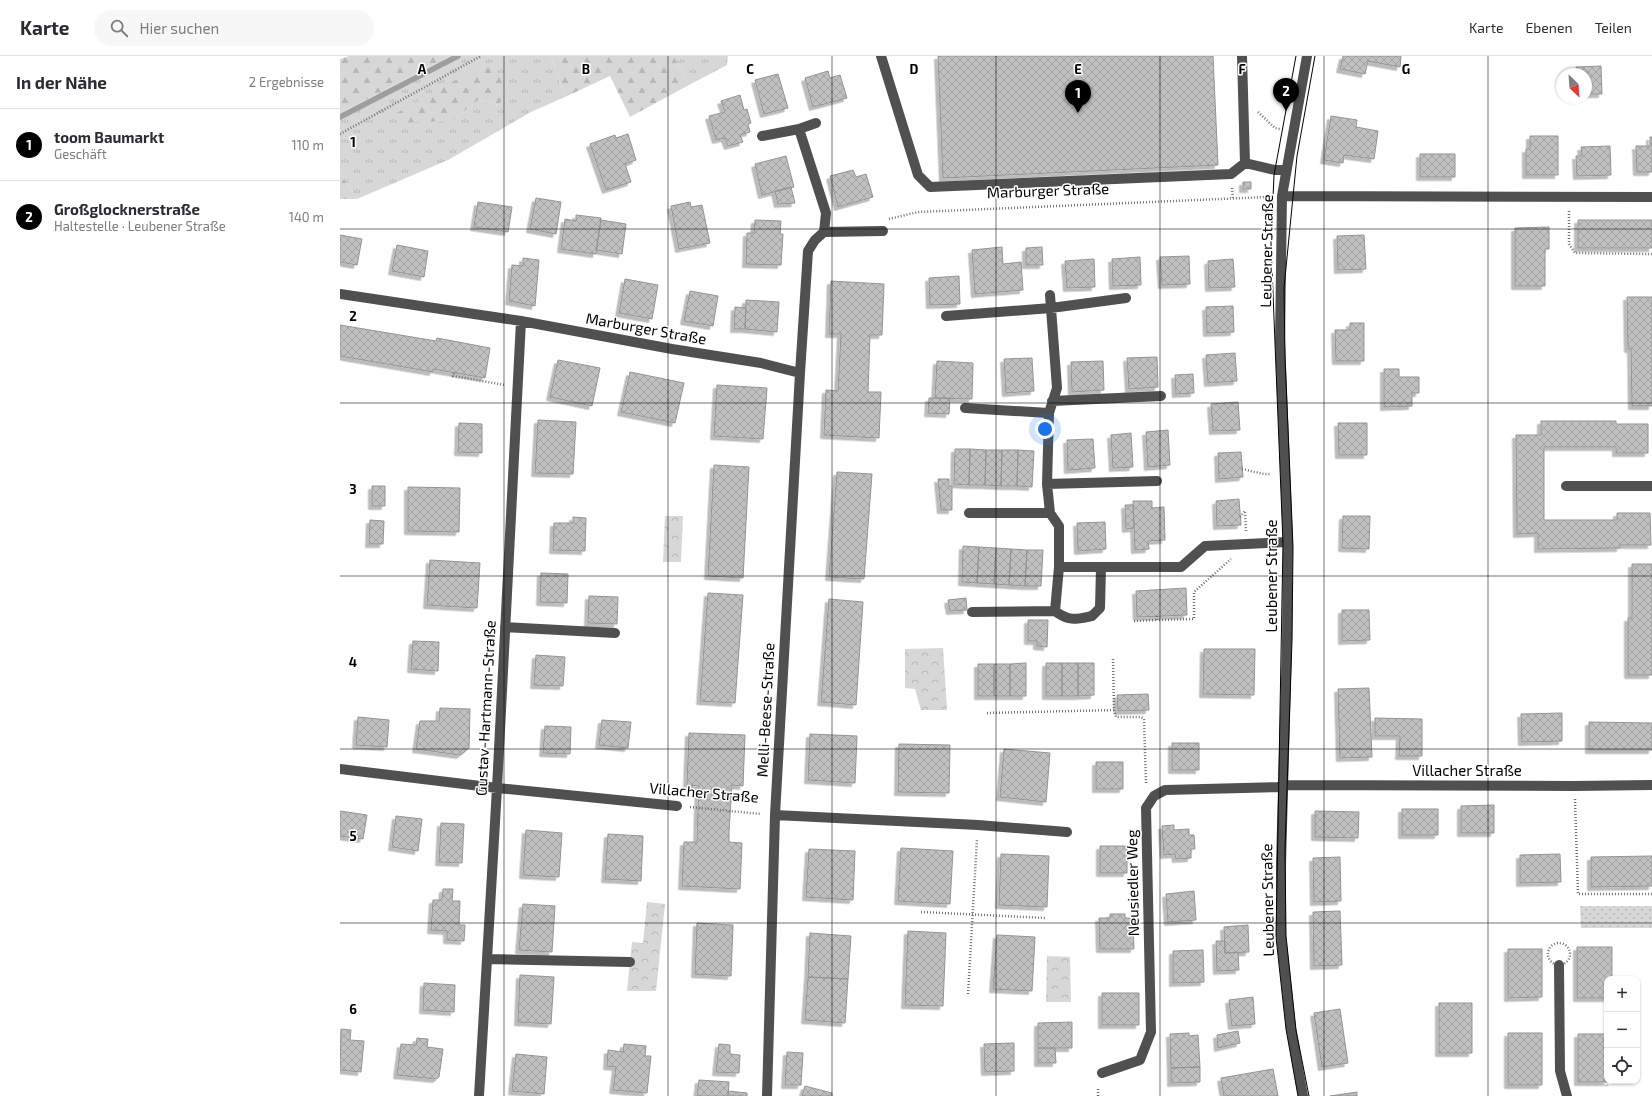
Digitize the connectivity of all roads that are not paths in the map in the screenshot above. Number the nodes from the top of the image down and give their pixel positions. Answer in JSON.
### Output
{"nodes":[{"id":1,"x":880,"y":56,"type":"edge"},
{"id":2,"x":1242,"y":56,"type":"edge"},
{"id":3,"x":1307,"y":56,"type":"edge"},
{"id":4,"x":816,"y":123,"type":"dead end"},
{"id":5,"x":799,"y":129,"type":"junction"},
{"id":6,"x":762,"y":136,"type":"dead end"},
{"id":7,"x":1245,"y":163,"type":"junction"},
{"id":8,"x":1286,"y":170,"type":"junction"},
{"id":9,"x":1282,"y":196,"type":"junction"},
{"id":10,"x":1652,"y":197,"type":"edge"},
{"id":11,"x":824,"y":232,"type":"junction"},
{"id":12,"x":883,"y":232,"type":"road end"},
{"id":13,"x":340,"y":294,"type":"edge"},
{"id":14,"x":1050,"y":295,"type":"dead end"},
{"id":15,"x":1126,"y":298,"type":"dead end"},
{"id":16,"x":1051,"y":308,"type":"junction"},
{"id":17,"x":946,"y":316,"type":"dead end"},
{"id":18,"x":521,"y":321,"type":"junction"},
{"id":19,"x":800,"y":374,"type":"junction"},
{"id":20,"x":1162,"y":396,"type":"dead end"},
{"id":21,"x":1052,"y":401,"type":"junction"},
{"id":22,"x":965,"y":408,"type":"dead end"},
{"id":23,"x":1049,"y":413,"type":"junction"},
{"id":24,"x":1157,"y":481,"type":"dead end"},
{"id":25,"x":1047,"y":484,"type":"junction"},
{"id":26,"x":1566,"y":486,"type":"dead end"},
{"id":27,"x":1652,"y":486,"type":"edge"},
{"id":28,"x":969,"y":513,"type":"dead end"},
{"id":29,"x":1050,"y":513,"type":"junction"},
{"id":30,"x":1288,"y":542,"type":"junction"},
{"id":31,"x":1101,"y":567,"type":"junction"},
{"id":32,"x":1059,"y":568,"type":"junction"},
{"id":33,"x":1055,"y":611,"type":"junction"},
{"id":34,"x":972,"y":612,"type":"dead end"},
{"id":35,"x":505,"y":628,"type":"junction"},
{"id":36,"x":615,"y":633,"type":"dead end"},
{"id":37,"x":340,"y":769,"type":"edge"},
{"id":38,"x":1652,"y":785,"type":"edge"},
{"id":39,"x":1283,"y":786,"type":"junction"},
{"id":40,"x":497,"y":788,"type":"junction"},
{"id":41,"x":677,"y":806,"type":"road end"},
{"id":42,"x":775,"y":815,"type":"junction"},
{"id":43,"x":1066,"y":832,"type":"dead end"},
{"id":44,"x":487,"y":959,"type":"junction"},
{"id":45,"x":630,"y":962,"type":"dead end"},
{"id":46,"x":1560,"y":965,"type":"dead end"},
{"id":47,"x":1102,"y":1073,"type":"dead end"},
{"id":48,"x":479,"y":1096,"type":"edge"},
{"id":49,"x":767,"y":1096,"type":"edge"},
{"id":50,"x":1303,"y":1096,"type":"edge"},
{"id":51,"x":1567,"y":1096,"type":"edge"}],
"edges":[{"from":1,"to":7,"type":"street"},
{"from":2,"to":7,"type":"street"},
{"from":3,"to":8,"type":"street","name":"Leubener Straße"},
{"from":4,"to":5,"type":"street"},
{"from":5,"to":6,"type":"street"},
{"from":5,"to":11,"type":"street"},
{"from":7,"to":8,"type":"street"},
{"from":8,"to":9,"type":"street","name":"Leubener Straße"},
{"from":9,"to":10,"type":"street"},
{"from":9,"to":30,"type":"street","name":"Leubener Straße"},
{"from":11,"to":12,"type":"street"},
{"from":11,"to":19,"type":"street"},
{"from":13,"to":18,"type":"street","name":"Marburger Straße"},
{"from":14,"to":16,"type":"street"},
{"from":15,"to":16,"type":"street"},
{"from":16,"to":17,"type":"street"},
{"from":16,"to":21,"type":"street"},
{"from":18,"to":19,"type":"street","name":"Marburger Straße"},
{"from":18,"to":35,"type":"street","name":"Gustav-Hartmann-Straße"},
{"from":19,"to":42,"type":"street","name":"Melli-Beese-Straße"},
{"from":20,"to":21,"type":"street"},
{"from":21,"to":23,"type":"street"},
{"from":22,"to":23,"type":"street"},
{"from":23,"to":25,"type":"street"},
{"from":24,"to":25,"type":"street"},
{"from":25,"to":29,"type":"street"},
{"from":26,"to":27,"type":"street"},
{"from":28,"to":29,"type":"street"},
{"from":29,"to":32,"type":"street"},
{"from":30,"to":31,"type":"street"},
{"from":30,"to":39,"type":"street","name":"Leubener Straße"},
{"from":31,"to":32,"type":"street"},
{"from":31,"to":33,"type":"street"},
{"from":32,"to":33,"type":"street"},
{"from":33,"to":34,"type":"street"},
{"from":35,"to":36,"type":"street"},
{"from":35,"to":40,"type":"street","name":"Gustav-Hartmann-Straße"},
{"from":37,"to":40,"type":"street","name":"Villacher Straße"},
{"from":38,"to":39,"type":"street","name":"Villacher Straße"},
{"from":39,"to":47,"type":"street","name":"Neusiedler Weg"},
{"from":39,"to":50,"type":"street","name":"Leubener Straße"},
{"from":40,"to":41,"type":"street","name":"Villacher Straße"},
{"from":40,"to":44,"type":"street","name":"Gustav-Hartmann-Straße"},
{"from":42,"to":43,"type":"street","name":"Villacher Straße"},
{"from":42,"to":49,"type":"street","name":"Melli-Beese-Straße"},
{"from":44,"to":45,"type":"street"},
{"from":44,"to":48,"type":"street","name":"Gustav-Hartmann-Straße"},
{"from":46,"to":51,"type":"street"}]}
